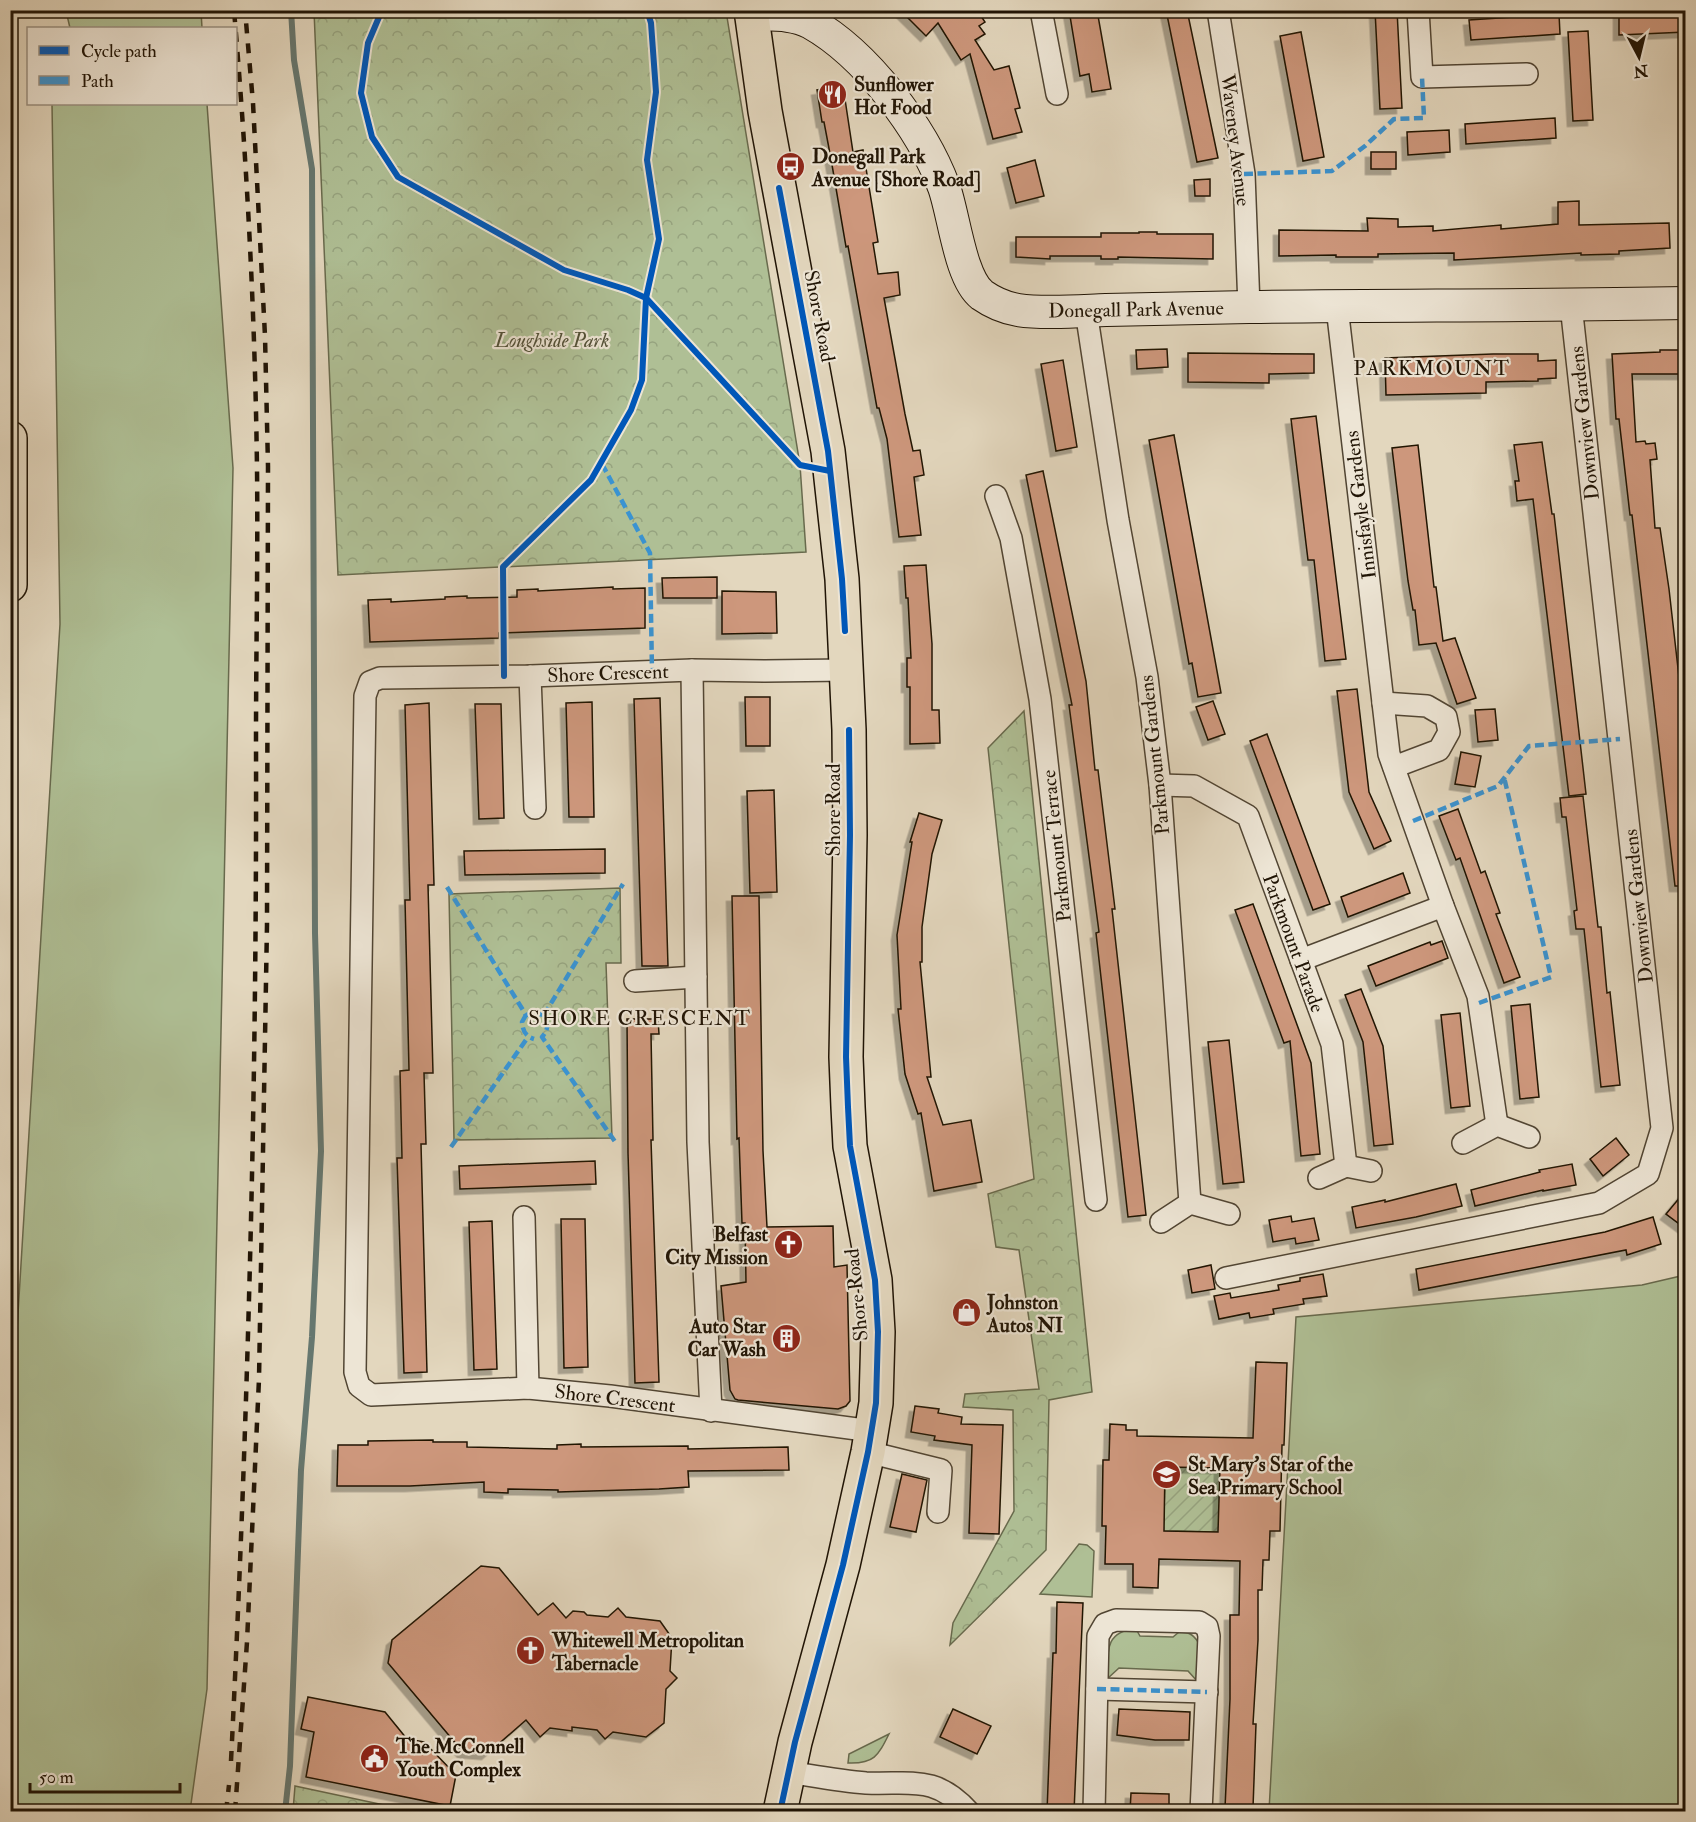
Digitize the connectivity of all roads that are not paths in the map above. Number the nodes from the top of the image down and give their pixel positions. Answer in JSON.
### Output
{"nodes":[{"id":1,"x":1041,"y":10,"type":"edge"},
{"id":2,"x":1218,"y":10,"type":"edge"},
{"id":3,"x":1418,"y":10,"type":"edge"},
{"id":4,"x":751,"y":12,"type":"edge"},
{"id":5,"x":1527,"y":74,"type":"dead end"},
{"id":6,"x":1057,"y":94,"type":"dead end"},
{"id":7,"x":1686,"y":303,"type":"edge"},
{"id":8,"x":1571,"y":305,"type":"junction"},
{"id":9,"x":1249,"y":307,"type":"junction"},
{"id":10,"x":1337,"y":307,"type":"junction"},
{"id":11,"x":1086,"y":311,"type":"junction"},
{"id":12,"x":10,"y":438,"type":"edge"},
{"id":13,"x":996,"y":496,"type":"dead end"},
{"id":14,"x":10,"y":585,"type":"edge"},
{"id":15,"x":692,"y":670,"type":"junction"},
{"id":16,"x":847,"y":670,"type":"junction"},
{"id":17,"x":530,"y":676,"type":"junction"},
{"id":18,"x":1383,"y":702,"type":"junction"},
{"id":19,"x":1394,"y":767,"type":"junction"},
{"id":20,"x":1160,"y":785,"type":"junction"},
{"id":21,"x":535,"y":808,"type":"dead end"},
{"id":22,"x":1443,"y":906,"type":"junction"},
{"id":23,"x":1301,"y":960,"type":"junction"},
{"id":24,"x":696,"y":977,"type":"junction"},
{"id":25,"x":634,"y":981,"type":"dead end"},
{"id":26,"x":1497,"y":1125,"type":"junction"},
{"id":27,"x":1528,"y":1137,"type":"dead end"},
{"id":28,"x":1463,"y":1143,"type":"dead end"},
{"id":29,"x":1346,"y":1166,"type":"junction"},
{"id":30,"x":1371,"y":1171,"type":"dead end"},
{"id":31,"x":1319,"y":1178,"type":"dead end"},
{"id":32,"x":1096,"y":1200,"type":"dead end"},
{"id":33,"x":1191,"y":1203,"type":"junction"},
{"id":34,"x":1229,"y":1214,"type":"dead end"},
{"id":35,"x":524,"y":1217,"type":"dead end"},
{"id":36,"x":1161,"y":1222,"type":"dead end"},
{"id":37,"x":1226,"y":1278,"type":"dead end"},
{"id":38,"x":528,"y":1388,"type":"junction"},
{"id":39,"x":711,"y":1411,"type":"junction"},
{"id":40,"x":870,"y":1442,"type":"junction"},
{"id":41,"x":938,"y":1512,"type":"dead end"},
{"id":42,"x":1097,"y":1689,"type":"junction"},
{"id":43,"x":1207,"y":1692,"type":"junction"},
{"id":44,"x":788,"y":1772,"type":"junction"},
{"id":45,"x":780,"y":1812,"type":"edge"},
{"id":46,"x":969,"y":1812,"type":"edge"},
{"id":47,"x":1094,"y":1812,"type":"edge"},
{"id":48,"x":1201,"y":1812,"type":"edge"}],
"edges":[{"from":1,"to":6,"type":"street"},
{"from":2,"to":9,"type":"street","name":"Waveney Avenue"},
{"from":3,"to":5,"type":"street"},
{"from":4,"to":11,"type":"street","name":"Donegall Park Avenue"},
{"from":4,"to":16,"type":"main road","name":"Shore Road"},
{"from":7,"to":8,"type":"street","name":"Donegall Park Avenue"},
{"from":8,"to":10,"type":"street","name":"Donegall Park Avenue"},
{"from":8,"to":37,"type":"street","name":"Downview Gardens"},
{"from":9,"to":10,"type":"street","name":"Donegall Park Avenue"},
{"from":9,"to":11,"type":"street","name":"Donegall Park Avenue"},
{"from":10,"to":18,"type":"street","name":"Innisfayle Gardens"},
{"from":11,"to":20,"type":"street","name":"Parkmount Gardens"},
{"from":12,"to":14,"type":"main road"},
{"from":13,"to":32,"type":"street","name":"Parkmount Terrace"},
{"from":15,"to":16,"type":"street","name":"Shore Crescent"},
{"from":15,"to":17,"type":"street","name":"Shore Crescent"},
{"from":15,"to":24,"type":"street"},
{"from":16,"to":40,"type":"main road","name":"Shore Road"},
{"from":17,"to":21,"type":"street"},
{"from":17,"to":38,"type":"street","name":"Shore Crescent"},
{"from":18,"to":19,"type":"street","name":"Innisfayle Gardens"},
{"from":18,"to":19,"type":"street"},
{"from":19,"to":22,"type":"street","name":"Innisfayle Gardens"},
{"from":20,"to":23,"type":"street","name":"Parkmount Parade"},
{"from":20,"to":33,"type":"street","name":"Parkmount Gardens"},
{"from":22,"to":23,"type":"street"},
{"from":22,"to":26,"type":"street","name":"Innisfayle Gardens"},
{"from":23,"to":29,"type":"street","name":"Parkmount Parade"},
{"from":24,"to":25,"type":"street"},
{"from":24,"to":39,"type":"street"},
{"from":26,"to":27,"type":"street"},
{"from":26,"to":28,"type":"street"},
{"from":29,"to":30,"type":"street"},
{"from":29,"to":31,"type":"street"},
{"from":33,"to":34,"type":"street"},
{"from":33,"to":36,"type":"street"},
{"from":35,"to":38,"type":"street"},
{"from":38,"to":39,"type":"street","name":"Shore Crescent"},
{"from":39,"to":40,"type":"street","name":"Shore Crescent"},
{"from":40,"to":41,"type":"street","name":"Shore Crescent"},
{"from":40,"to":44,"type":"main road","name":"Shore Road"},
{"from":42,"to":43,"type":"street"},
{"from":42,"to":43,"type":"street"},
{"from":42,"to":47,"type":"street"},
{"from":43,"to":48,"type":"street"},
{"from":44,"to":45,"type":"main road","name":"Shore Road"},
{"from":44,"to":46,"type":"street"}]}
